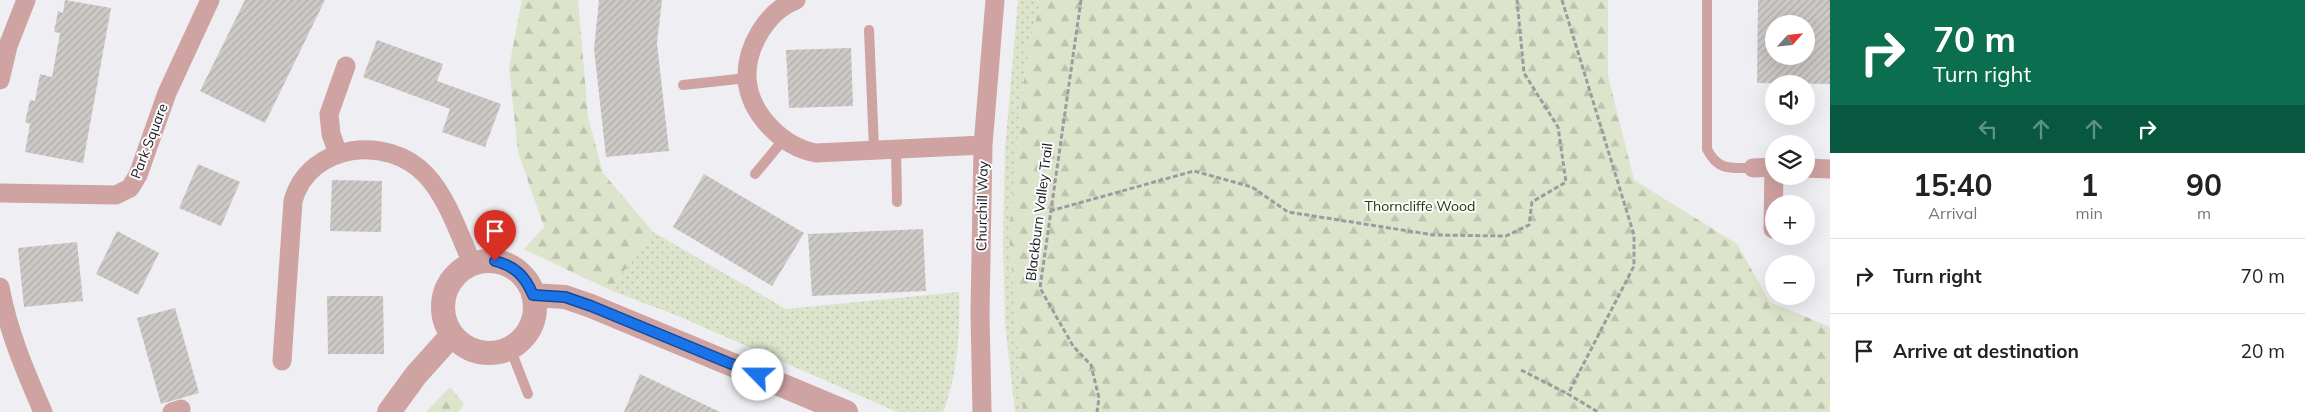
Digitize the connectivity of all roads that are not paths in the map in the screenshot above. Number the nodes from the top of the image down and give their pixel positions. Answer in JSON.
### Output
{"nodes":[{"id":1,"x":26,"y":0,"type":"edge"},
{"id":2,"x":210,"y":0,"type":"edge"},
{"id":3,"x":995,"y":0,"type":"edge"},
{"id":4,"x":1708,"y":0,"type":"edge"},
{"id":5,"x":793,"y":1,"type":"edge"},
{"id":6,"x":869,"y":30,"type":"dead end"},
{"id":7,"x":346,"y":66,"type":"dead end"},
{"id":8,"x":1,"y":74,"type":"edge"},
{"id":9,"x":747,"y":78,"type":"junction"},
{"id":10,"x":683,"y":85,"type":"dead end"},
{"id":11,"x":784,"y":139,"type":"junction"},
{"id":12,"x":983,"y":145,"type":"junction"},
{"id":13,"x":874,"y":148,"type":"junction"},
{"id":14,"x":896,"y":148,"type":"junction"},
{"id":15,"x":338,"y":154,"type":"junction"},
{"id":16,"x":1753,"y":168,"type":"joint"},
{"id":17,"x":1815,"y":168,"type":"edge"},
{"id":18,"x":1830,"y":169,"type":"edge"},
{"id":19,"x":755,"y":174,"type":"dead end"},
{"id":20,"x":0,"y":192,"type":"edge"},
{"id":21,"x":1774,"y":195,"type":"edge"},
{"id":22,"x":897,"y":202,"type":"dead end"},
{"id":23,"x":472,"y":263,"type":"junction"},
{"id":24,"x":0,"y":287,"type":"edge"},
{"id":25,"x":533,"y":295,"type":"junction"},
{"id":26,"x":2,"y":309,"type":"edge"},
{"id":27,"x":452,"y":335,"type":"junction"},
{"id":28,"x":510,"y":348,"type":"junction"},
{"id":29,"x":282,"y":361,"type":"dead end"},
{"id":30,"x":528,"y":394,"type":"dead end"},
{"id":31,"x":43,"y":412,"type":"edge"},
{"id":32,"x":389,"y":412,"type":"edge"},
{"id":33,"x":846,"y":412,"type":"edge"},
{"id":34,"x":982,"y":412,"type":"edge"}],
"edges":[{"from":1,"to":8,"type":"street"},
{"from":2,"to":20,"type":"street","name":"Park Square"},
{"from":3,"to":12,"type":"street","name":"Churchill Way"},
{"from":4,"to":16,"type":"lane"},
{"from":5,"to":9,"type":"street"},
{"from":6,"to":13,"type":"lane"},
{"from":7,"to":15,"type":"street"},
{"from":9,"to":10,"type":"lane"},
{"from":9,"to":11,"type":"street"},
{"from":11,"to":13,"type":"street"},
{"from":11,"to":19,"type":"lane"},
{"from":12,"to":14,"type":"street"},
{"from":12,"to":34,"type":"street","name":"Churchill Way"},
{"from":13,"to":14,"type":"street"},
{"from":14,"to":22,"type":"lane"},
{"from":15,"to":23,"type":"street"},
{"from":15,"to":29,"type":"street"},
{"from":16,"to":21,"type":"street"},
{"from":17,"to":18,"type":"street"},
{"from":23,"to":25,"type":"street"},
{"from":23,"to":27,"type":"street"},
{"from":24,"to":26,"type":"street"},
{"from":25,"to":28,"type":"street"},
{"from":25,"to":33,"type":"street"},
{"from":26,"to":31,"type":"street"},
{"from":27,"to":28,"type":"street"},
{"from":27,"to":32,"type":"street"},
{"from":28,"to":30,"type":"lane"}]}
